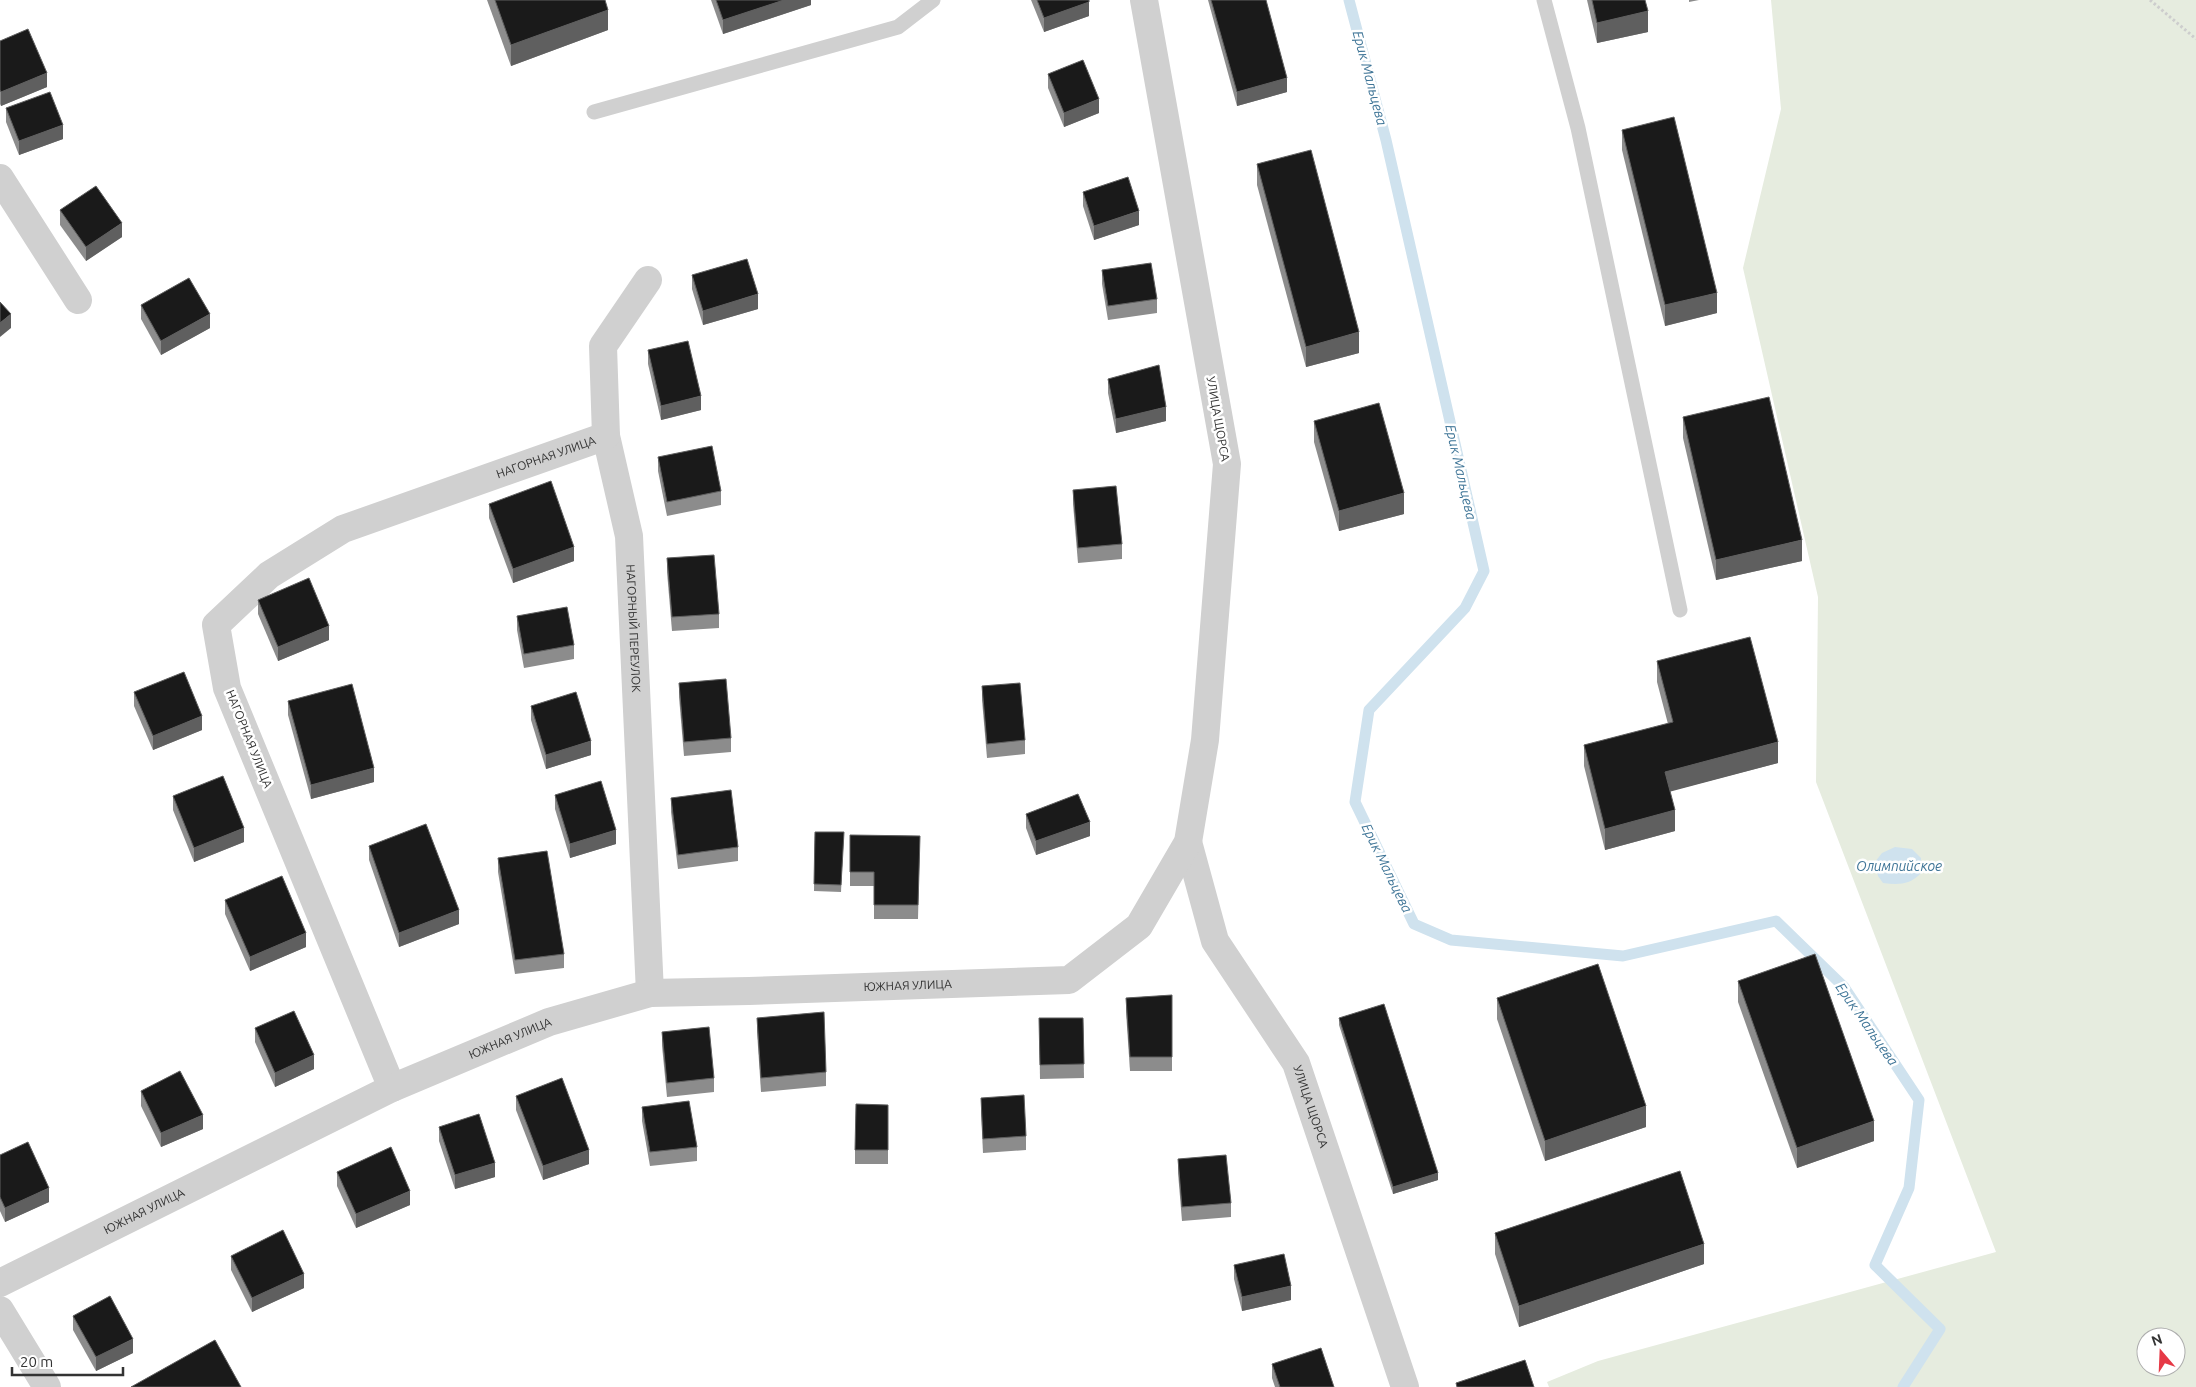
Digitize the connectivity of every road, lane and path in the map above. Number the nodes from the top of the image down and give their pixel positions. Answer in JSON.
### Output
{"nodes":[{"id":1,"x":933,"y":0,"type":"edge"},
{"id":2,"x":1144,"y":0,"type":"edge"},
{"id":3,"x":1544,"y":0,"type":"edge"},
{"id":4,"x":2150,"y":0,"type":"edge"},
{"id":5,"x":2196,"y":39,"type":"edge"},
{"id":6,"x":594,"y":112,"type":"dead end"},
{"id":7,"x":0,"y":178,"type":"edge"},
{"id":8,"x":648,"y":280,"type":"dead end"},
{"id":9,"x":78,"y":300,"type":"dead end"},
{"id":10,"x":606,"y":436,"type":"junction"},
{"id":11,"x":1680,"y":610,"type":"dead end"},
{"id":12,"x":1188,"y":842,"type":"junction"},
{"id":13,"x":1069,"y":980,"type":"joint"},
{"id":14,"x":650,"y":993,"type":"junction"},
{"id":15,"x":392,"y":1088,"type":"junction"},
{"id":16,"x":0,"y":1283,"type":"edge"},
{"id":17,"x":0,"y":1310,"type":"edge"},
{"id":18,"x":48,"y":1387,"type":"edge"},
{"id":19,"x":1405,"y":1387,"type":"edge"}],
"edges":[{"from":1,"to":6,"type":"lane"},
{"from":2,"to":12,"type":"street","name":"УЛИЦА ЩОРСА"},
{"from":3,"to":11,"type":"lane"},
{"from":4,"to":5,"type":"path"},
{"from":7,"to":9,"type":"street"},
{"from":8,"to":10,"type":"street","name":"НАГОРНЫЙ ПЕРЕУЛОК"},
{"from":10,"to":14,"type":"street","name":"НАГОРНЫЙ ПЕРЕУЛОК"},
{"from":10,"to":15,"type":"street","name":"НАГОРНАЯ УЛИЦА"},
{"from":12,"to":13,"type":"street","name":"УЛИЦА ЩОРСА"},
{"from":12,"to":19,"type":"street","name":"УЛИЦА ЩОРСА"},
{"from":13,"to":14,"type":"street","name":"ЮЖНАЯ УЛИЦА"},
{"from":14,"to":15,"type":"street","name":"ЮЖНАЯ УЛИЦА"},
{"from":15,"to":16,"type":"street","name":"ЮЖНАЯ УЛИЦА"},
{"from":17,"to":18,"type":"street"}]}
